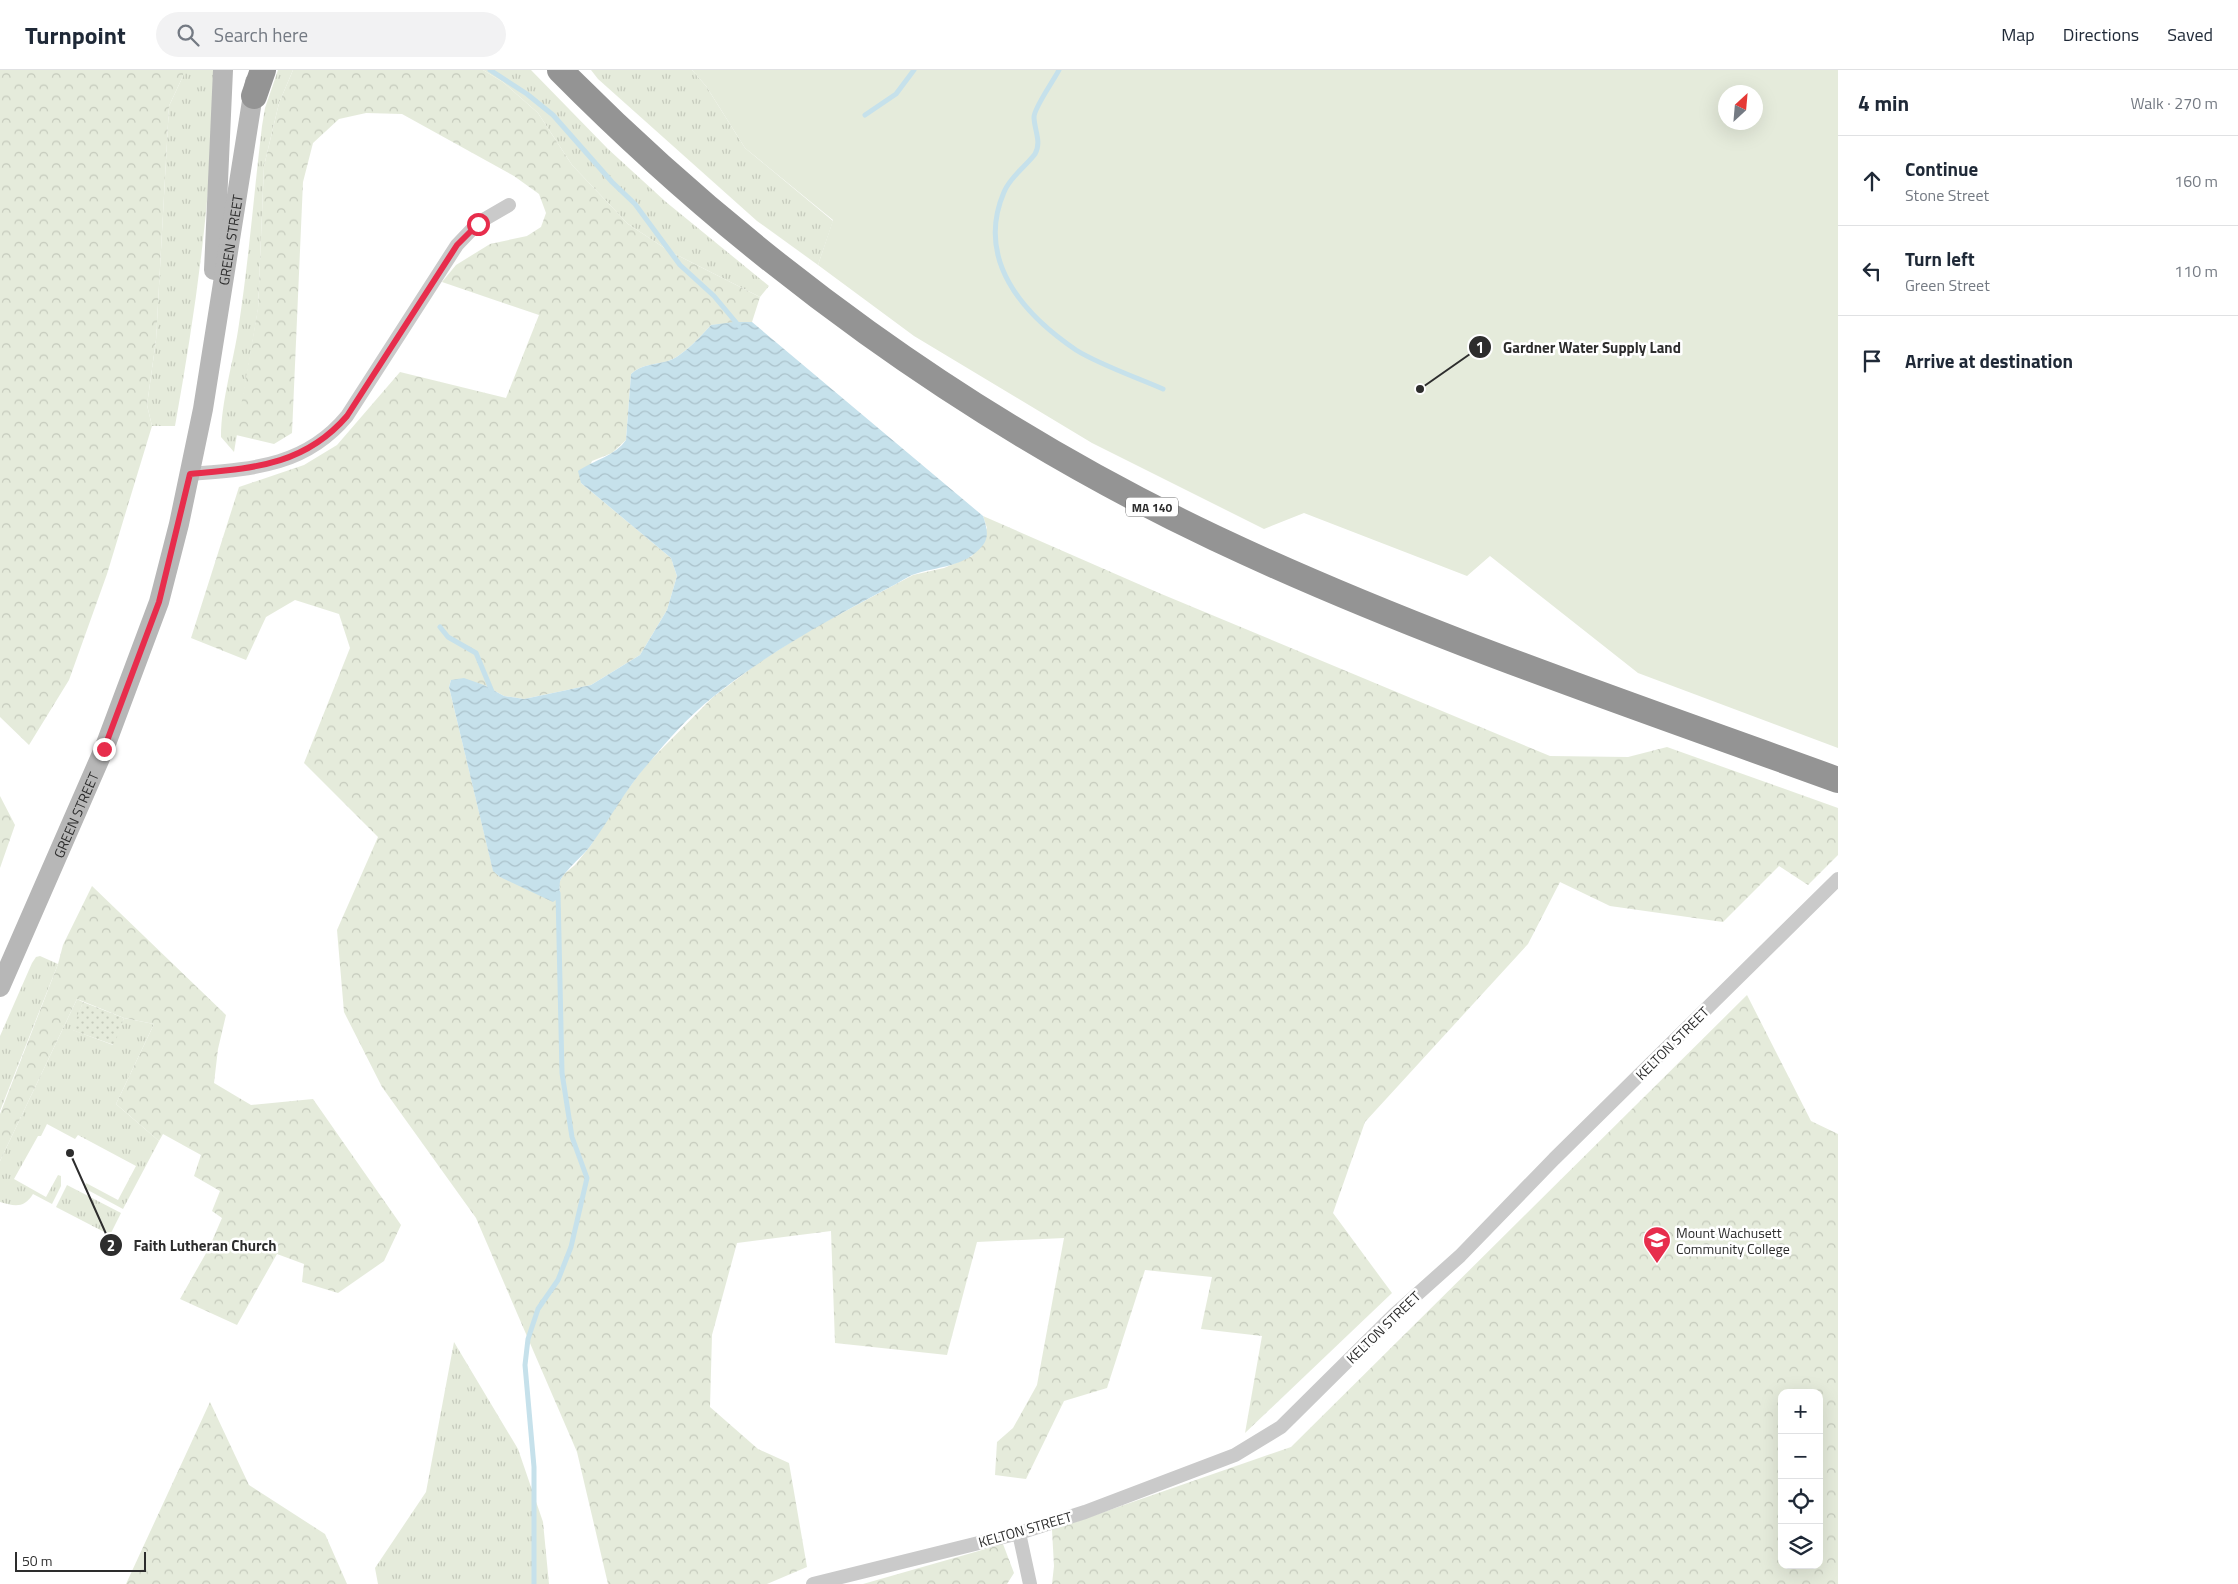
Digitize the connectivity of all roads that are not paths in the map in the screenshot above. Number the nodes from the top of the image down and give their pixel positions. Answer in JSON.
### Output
{"nodes":[{"id":1,"x":223,"y":70,"type":"edge"},
{"id":2,"x":257,"y":70,"type":"edge"},
{"id":3,"x":263,"y":70,"type":"edge"},
{"id":4,"x":560,"y":70,"type":"edge"},
{"id":5,"x":254,"y":96,"type":"junction"},
{"id":6,"x":509,"y":205,"type":"dead end"},
{"id":7,"x":203,"y":409,"type":"junction"},
{"id":8,"x":190,"y":474,"type":"junction"},
{"id":9,"x":1838,"y":780,"type":"edge"},
{"id":10,"x":1838,"y":879,"type":"edge"},
{"id":11,"x":0,"y":987,"type":"edge"},
{"id":12,"x":1020,"y":1533,"type":"junction"},
{"id":13,"x":814,"y":1584,"type":"edge"},
{"id":14,"x":1030,"y":1584,"type":"edge"}],
"edges":[{"from":1,"to":7,"type":"street","name":"GREEN STREET"},
{"from":2,"to":5,"type":"street","name":"GREEN STREET"},
{"from":3,"to":5,"type":"highway"},
{"from":4,"to":9,"type":"highway","number":"MA 140"},
{"from":5,"to":7,"type":"street","name":"GREEN STREET"},
{"from":6,"to":8,"type":"street"},
{"from":7,"to":8,"type":"street","name":"GREEN STREET"},
{"from":8,"to":11,"type":"street","name":"GREEN STREET"},
{"from":10,"to":12,"type":"street","name":"KELTON STREET"},
{"from":12,"to":13,"type":"street","name":"KELTON STREET"},
{"from":12,"to":14,"type":"street"}]}
